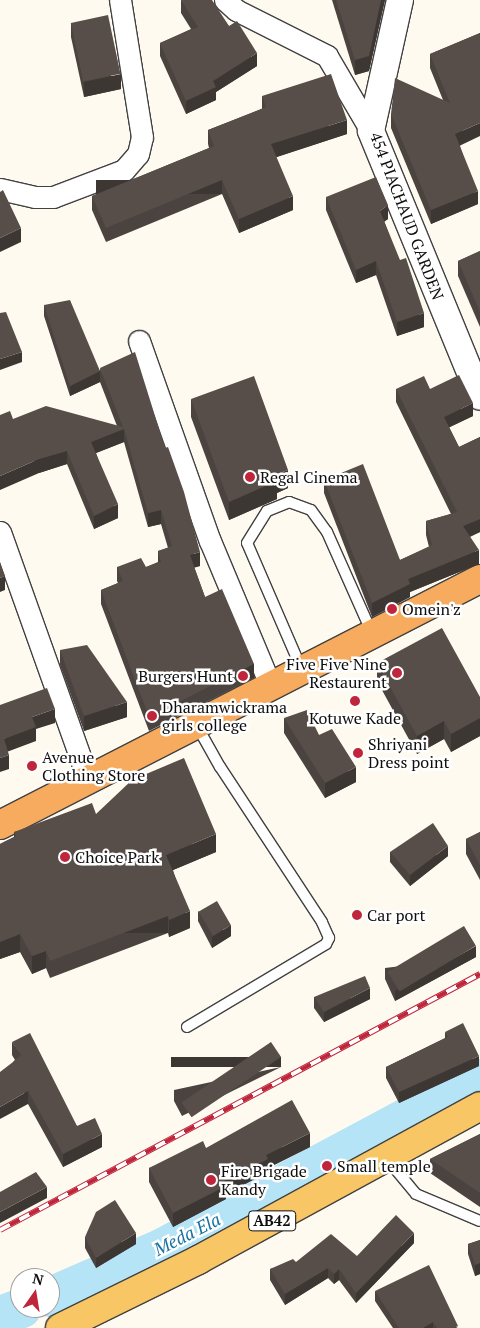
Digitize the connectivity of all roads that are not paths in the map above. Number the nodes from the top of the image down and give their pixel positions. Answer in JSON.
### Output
{"nodes":[{"id":1,"x":120,"y":0,"type":"edge"},
{"id":2,"x":225,"y":0,"type":"edge"},
{"id":3,"x":400,"y":0,"type":"edge"},
{"id":4,"x":371,"y":131,"type":"junction"},
{"id":5,"x":0,"y":189,"type":"edge"},
{"id":6,"x":139,"y":341,"type":"dead end"},
{"id":7,"x":480,"y":397,"type":"edge"},
{"id":8,"x":0,"y":532,"type":"edge"},
{"id":9,"x":480,"y":579,"type":"edge"},
{"id":10,"x":373,"y":634,"type":"junction"},
{"id":11,"x":303,"y":671,"type":"junction"},
{"id":12,"x":271,"y":687,"type":"junction"},
{"id":13,"x":197,"y":726,"type":"junction"},
{"id":14,"x":89,"y":782,"type":"junction"},
{"id":15,"x":0,"y":825,"type":"edge"},
{"id":16,"x":187,"y":1026,"type":"dead end"},
{"id":17,"x":480,"y":1106,"type":"edge"},
{"id":18,"x":386,"y":1158,"type":"junction"},
{"id":19,"x":480,"y":1221,"type":"edge"},
{"id":20,"x":60,"y":1328,"type":"edge"}],
"edges":[{"from":1,"to":5,"type":"street"},
{"from":2,"to":4,"type":"street"},
{"from":3,"to":4,"type":"street","name":"454 PIACHAUD GARDEN"},
{"from":4,"to":7,"type":"street","name":"454 PIACHAUD GARDEN"},
{"from":6,"to":12,"type":"street"},
{"from":8,"to":14,"type":"street"},
{"from":9,"to":10,"type":"highway"},
{"from":10,"to":11,"type":"highway"},
{"from":10,"to":11,"type":"lane"},
{"from":11,"to":12,"type":"highway"},
{"from":12,"to":13,"type":"highway"},
{"from":13,"to":14,"type":"highway"},
{"from":13,"to":16,"type":"lane"},
{"from":14,"to":15,"type":"highway"},
{"from":17,"to":18,"type":"main road","number":"AB42"},
{"from":18,"to":19,"type":"lane"},
{"from":18,"to":20,"type":"main road","number":"AB42"}]}
